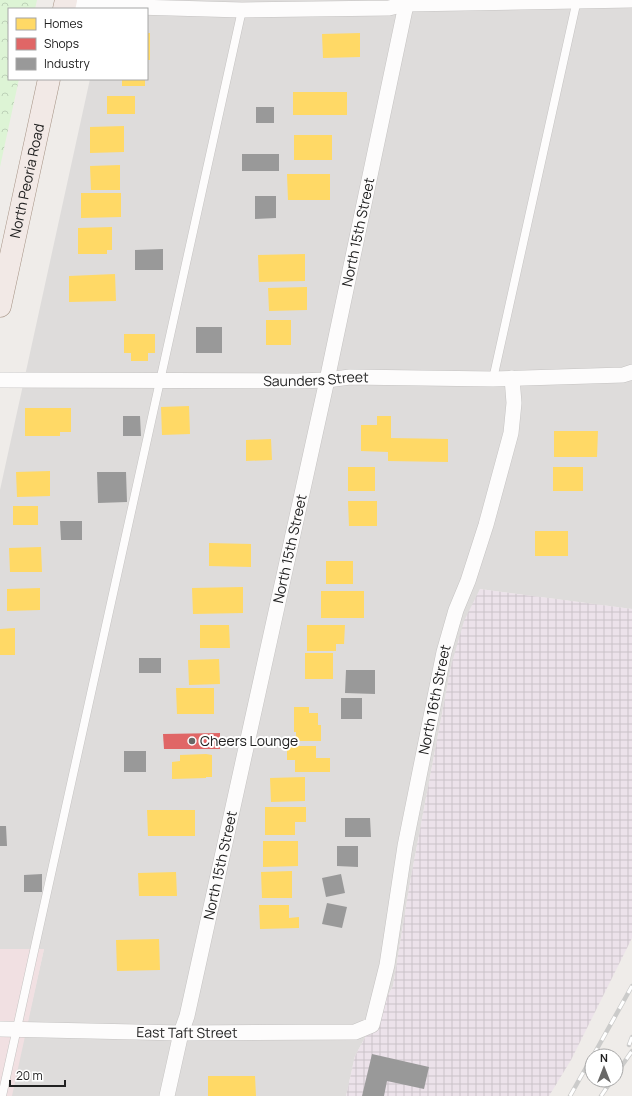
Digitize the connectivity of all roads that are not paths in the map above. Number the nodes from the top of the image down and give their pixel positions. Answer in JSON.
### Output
{"nodes":[{"id":1,"x":632,"y":0,"type":"edge"},
{"id":2,"x":577,"y":1,"type":"edge"},
{"id":3,"x":407,"y":2,"type":"edge"},
{"id":4,"x":65,"y":5,"type":"edge"},
{"id":5,"x":242,"y":10,"type":"junction"},
{"id":6,"x":49,"y":80,"type":"edge"},
{"id":7,"x":1,"y":297,"type":"edge"},
{"id":8,"x":632,"y":372,"type":"edge"},
{"id":9,"x":512,"y":378,"type":"junction"},
{"id":10,"x":493,"y":379,"type":"junction"},
{"id":11,"x":0,"y":380,"type":"edge"},
{"id":12,"x":327,"y":380,"type":"junction"},
{"id":13,"x":160,"y":381,"type":"junction"},
{"id":14,"x":372,"y":1025,"type":"joint"},
{"id":15,"x":0,"y":1029,"type":"edge"},
{"id":16,"x":18,"y":1030,"type":"junction"},
{"id":17,"x":181,"y":1033,"type":"junction"},
{"id":18,"x":2,"y":1096,"type":"edge"},
{"id":19,"x":167,"y":1096,"type":"edge"}],
"edges":[{"from":1,"to":2,"type":"street"},
{"from":2,"to":3,"type":"street"},
{"from":2,"to":10,"type":"lane"},
{"from":3,"to":5,"type":"street"},
{"from":3,"to":12,"type":"street","name":"North 15th Street"},
{"from":4,"to":5,"type":"street"},
{"from":5,"to":13,"type":"lane"},
{"from":6,"to":7,"type":"main road","name":"North Peoria Road"},
{"from":8,"to":9,"type":"street","name":"Saunders Street"},
{"from":9,"to":10,"type":"street","name":"Saunders Street"},
{"from":9,"to":14,"type":"street","name":"North 16th Street"},
{"from":10,"to":12,"type":"street","name":"Saunders Street"},
{"from":11,"to":13,"type":"street","name":"Saunders Street"},
{"from":12,"to":13,"type":"street","name":"Saunders Street"},
{"from":12,"to":17,"type":"street","name":"North 15th Street"},
{"from":13,"to":16,"type":"lane"},
{"from":14,"to":17,"type":"street","name":"East Taft Street"},
{"from":15,"to":16,"type":"street","name":"East Taft Street"},
{"from":16,"to":17,"type":"street","name":"East Taft Street"},
{"from":16,"to":18,"type":"lane"},
{"from":17,"to":19,"type":"street","name":"North 15th Street"}]}
